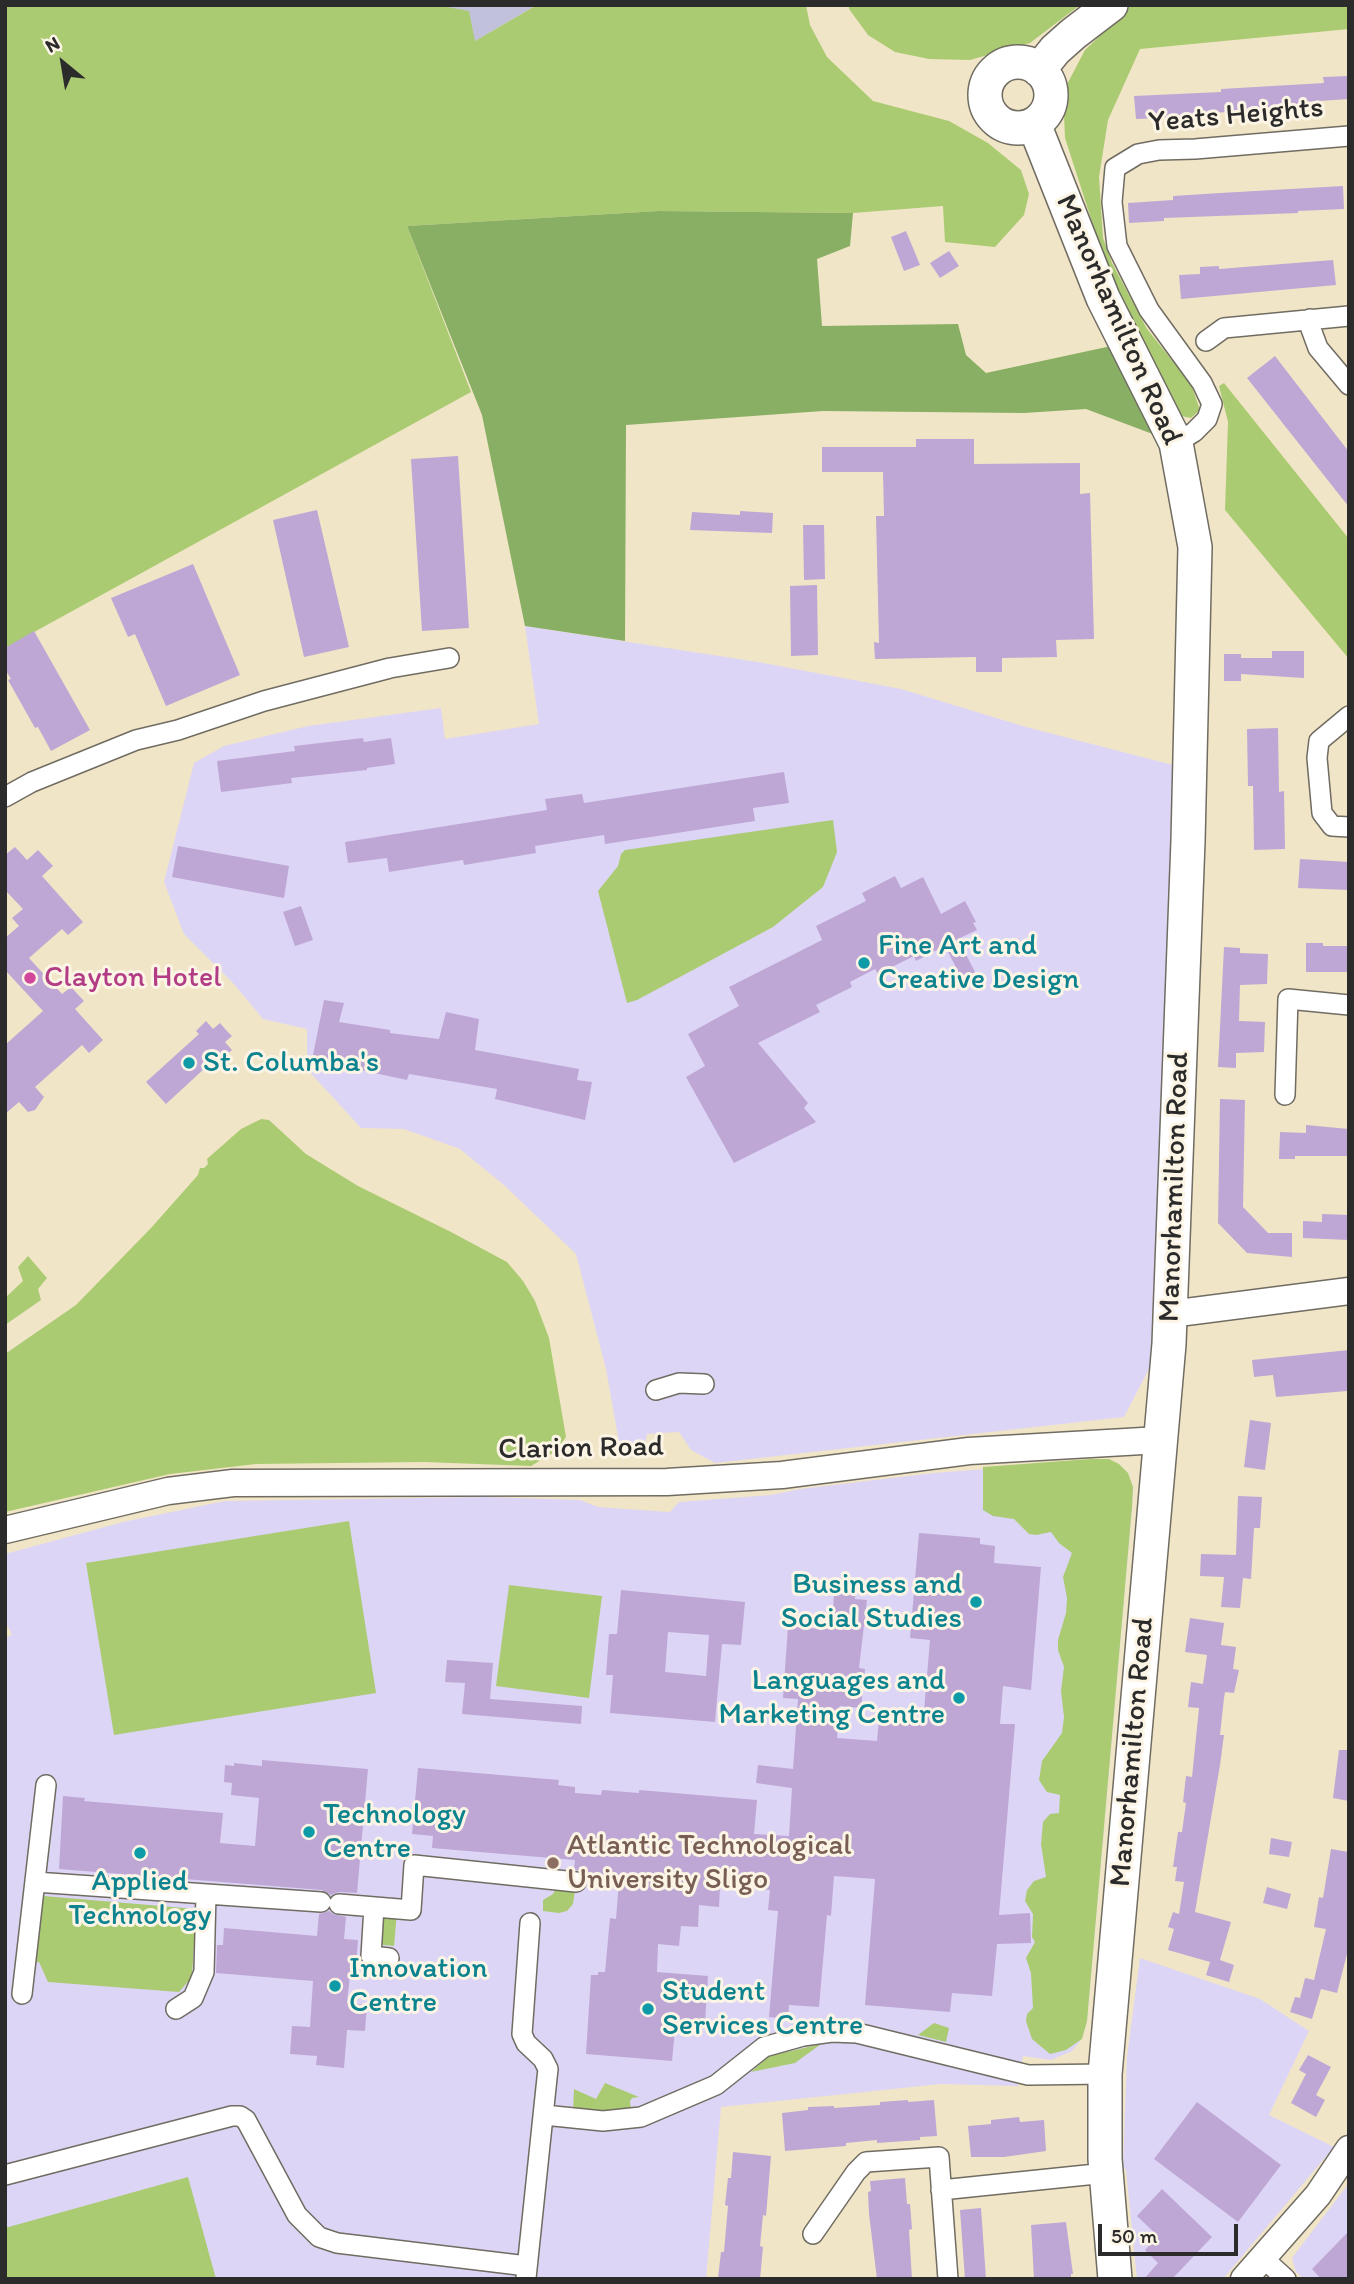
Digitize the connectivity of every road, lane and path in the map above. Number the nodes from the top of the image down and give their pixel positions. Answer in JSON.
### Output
{"nodes":[{"id":1,"x":1111,"y":5,"type":"edge"},
{"id":2,"x":1039,"y":70,"type":"junction"},
{"id":3,"x":1034,"y":124,"type":"junction"},
{"id":4,"x":1349,"y":136,"type":"edge"},
{"id":5,"x":1349,"y":316,"type":"edge"},
{"id":6,"x":1310,"y":319,"type":"junction"},
{"id":7,"x":1206,"y":341,"type":"dead end"},
{"id":8,"x":1349,"y":385,"type":"edge"},
{"id":9,"x":1176,"y":443,"type":"junction"},
{"id":10,"x":449,"y":658,"type":"dead end"},
{"id":11,"x":1349,"y":716,"type":"edge"},
{"id":12,"x":5,"y":797,"type":"edge"},
{"id":13,"x":1349,"y":827,"type":"edge"},
{"id":14,"x":1349,"y":1005,"type":"edge"},
{"id":15,"x":1285,"y":1095,"type":"dead end"},
{"id":16,"x":1349,"y":1291,"type":"edge"},
{"id":17,"x":1170,"y":1312,"type":"junction"},
{"id":18,"x":704,"y":1384,"type":"dead end"},
{"id":19,"x":656,"y":1390,"type":"dead end"},
{"id":20,"x":1160,"y":1440,"type":"junction"},
{"id":21,"x":5,"y":1530,"type":"edge"},
{"id":22,"x":46,"y":1785,"type":"dead end"},
{"id":23,"x":34,"y":1882,"type":"junction"},
{"id":24,"x":576,"y":1882,"type":"dead end"},
{"id":25,"x":206,"y":1894,"type":"junction"},
{"id":26,"x":374,"y":1907,"type":"junction"},
{"id":27,"x":530,"y":1923,"type":"dead end"},
{"id":28,"x":384,"y":1957,"type":"dead end"},
{"id":29,"x":22,"y":1994,"type":"dead end"},
{"id":30,"x":176,"y":2009,"type":"dead end"},
{"id":31,"x":1105,"y":2074,"type":"junction"},
{"id":32,"x":544,"y":2115,"type":"junction"},
{"id":33,"x":1349,"y":2149,"type":"edge"},
{"id":34,"x":1106,"y":2174,"type":"junction"},
{"id":35,"x":5,"y":2175,"type":"edge"},
{"id":36,"x":941,"y":2190,"type":"junction"},
{"id":37,"x":813,"y":2234,"type":"dead end"},
{"id":38,"x":1263,"y":2258,"type":"junction"},
{"id":39,"x":527,"y":2273,"type":"edge"},
{"id":40,"x":948,"y":2279,"type":"edge"},
{"id":41,"x":1115,"y":2279,"type":"edge"},
{"id":42,"x":1244,"y":2279,"type":"edge"},
{"id":43,"x":1286,"y":2279,"type":"edge"}],
"edges":[{"from":1,"to":2,"type":"highway"},
{"from":2,"to":3,"type":"highway"},
{"from":2,"to":3,"type":"highway"},
{"from":3,"to":9,"type":"highway","name":"Manorhamilton Road"},
{"from":4,"to":9,"type":"street","name":"Yeats Heights"},
{"from":5,"to":6,"type":"street"},
{"from":6,"to":7,"type":"street"},
{"from":6,"to":8,"type":"street"},
{"from":9,"to":17,"type":"highway","name":"Manorhamilton Road"},
{"from":10,"to":12,"type":"street"},
{"from":11,"to":13,"type":"street"},
{"from":14,"to":15,"type":"street"},
{"from":16,"to":17,"type":"street"},
{"from":17,"to":20,"type":"highway","name":"Manorhamilton Road"},
{"from":18,"to":19,"type":"street"},
{"from":20,"to":21,"type":"street","name":"Clarion Road"},
{"from":20,"to":31,"type":"highway","name":"Manorhamilton Road"},
{"from":22,"to":23,"type":"street"},
{"from":23,"to":25,"type":"street"},
{"from":23,"to":29,"type":"street"},
{"from":24,"to":26,"type":"street"},
{"from":25,"to":26,"type":"street"},
{"from":25,"to":30,"type":"street"},
{"from":26,"to":28,"type":"street"},
{"from":27,"to":32,"type":"street"},
{"from":31,"to":32,"type":"street"},
{"from":31,"to":34,"type":"highway","name":"Manorhamilton Road"},
{"from":32,"to":39,"type":"street"},
{"from":33,"to":38,"type":"street"},
{"from":34,"to":36,"type":"street"},
{"from":34,"to":41,"type":"highway","name":"Manorhamilton Road"},
{"from":35,"to":39,"type":"street"},
{"from":36,"to":37,"type":"street"},
{"from":36,"to":40,"type":"street"},
{"from":38,"to":42,"type":"street"},
{"from":38,"to":43,"type":"street"}]}
